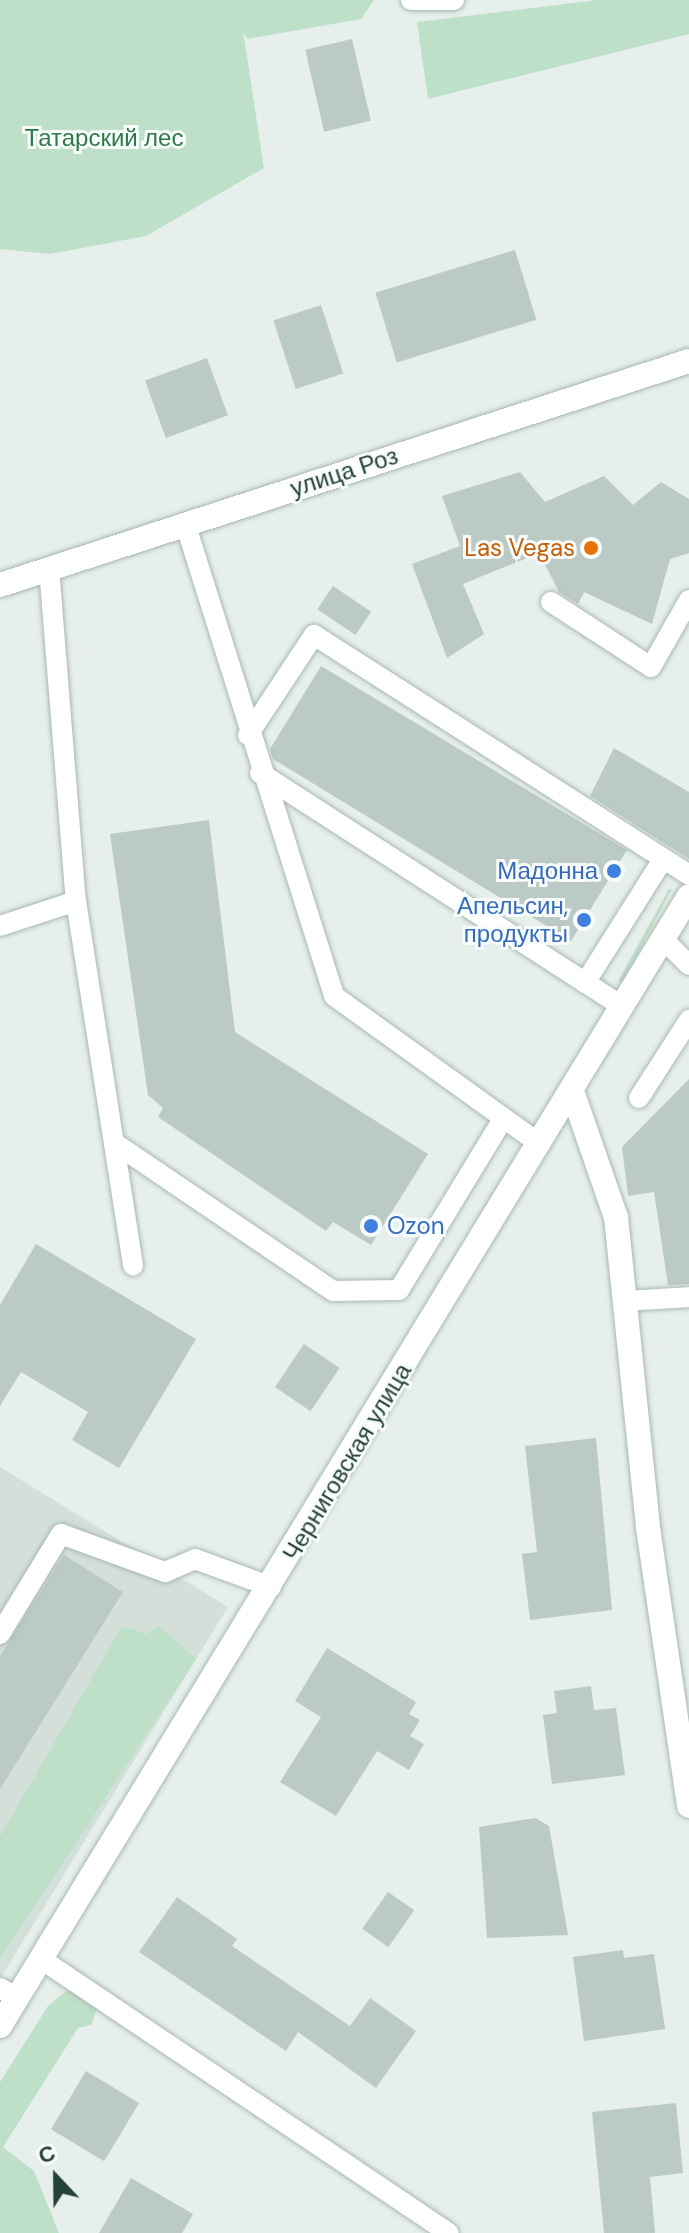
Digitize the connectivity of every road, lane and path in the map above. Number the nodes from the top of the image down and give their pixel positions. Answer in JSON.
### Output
{"nodes":[{"id":1,"x":411,"y":0,"type":"edge"},
{"id":2,"x":454,"y":0,"type":"edge"},
{"id":3,"x":689,"y":361,"type":"edge"},
{"id":4,"x":185,"y":523,"type":"junction"},
{"id":5,"x":49,"y":568,"type":"junction"},
{"id":6,"x":0,"y":585,"type":"edge"},
{"id":7,"x":689,"y":600,"type":"edge"},
{"id":8,"x":551,"y":602,"type":"dead end"},
{"id":9,"x":248,"y":735,"type":"junction"},
{"id":10,"x":260,"y":773,"type":"junction"},
{"id":11,"x":663,"y":859,"type":"junction"},
{"id":12,"x":689,"y":875,"type":"edge"},
{"id":13,"x":689,"y":896,"type":"edge"},
{"id":14,"x":76,"y":901,"type":"junction"},
{"id":15,"x":0,"y":926,"type":"edge"},
{"id":16,"x":664,"y":940,"type":"junction"},
{"id":17,"x":689,"y":965,"type":"edge"},
{"id":18,"x":585,"y":983,"type":"junction"},
{"id":19,"x":623,"y":1007,"type":"junction"},
{"id":20,"x":689,"y":1020,"type":"edge"},
{"id":21,"x":572,"y":1091,"type":"junction"},
{"id":22,"x":639,"y":1098,"type":"dead end"},
{"id":23,"x":503,"y":1119,"type":"junction"},
{"id":24,"x":116,"y":1144,"type":"junction"},
{"id":25,"x":540,"y":1144,"type":"junction"},
{"id":26,"x":133,"y":1266,"type":"dead end"},
{"id":27,"x":689,"y":1297,"type":"edge"},
{"id":28,"x":624,"y":1301,"type":"junction"},
{"id":29,"x":271,"y":1587,"type":"junction"},
{"id":30,"x":0,"y":1634,"type":"edge"},
{"id":31,"x":689,"y":1806,"type":"edge"},
{"id":32,"x":41,"y":1959,"type":"junction"},
{"id":33,"x":8,"y":1993,"type":"edge"},
{"id":34,"x":0,"y":2026,"type":"edge"},
{"id":35,"x":449,"y":2233,"type":"edge"}],
"edges":[{"from":1,"to":2,"type":"lane"},
{"from":3,"to":4,"type":"street","name":"улица Роз"},
{"from":4,"to":5,"type":"street","name":"улица Роз"},
{"from":4,"to":9,"type":"lane"},
{"from":5,"to":6,"type":"street","name":"улица Роз"},
{"from":5,"to":14,"type":"lane"},
{"from":7,"to":8,"type":"lane"},
{"from":9,"to":10,"type":"lane"},
{"from":9,"to":11,"type":"lane"},
{"from":10,"to":18,"type":"lane"},
{"from":10,"to":23,"type":"lane"},
{"from":11,"to":12,"type":"lane"},
{"from":11,"to":18,"type":"lane"},
{"from":13,"to":16,"type":"street","name":"Черниговская улица"},
{"from":14,"to":15,"type":"lane"},
{"from":14,"to":24,"type":"lane"},
{"from":16,"to":17,"type":"lane"},
{"from":16,"to":19,"type":"street","name":"Черниговская улица"},
{"from":18,"to":19,"type":"lane"},
{"from":19,"to":21,"type":"street","name":"Черниговская улица"},
{"from":20,"to":22,"type":"lane"},
{"from":21,"to":25,"type":"street","name":"Черниговская улица"},
{"from":21,"to":28,"type":"street"},
{"from":23,"to":24,"type":"lane"},
{"from":23,"to":25,"type":"lane"},
{"from":24,"to":26,"type":"lane"},
{"from":25,"to":29,"type":"street","name":"Черниговская улица"},
{"from":27,"to":28,"type":"lane"},
{"from":28,"to":31,"type":"street"},
{"from":29,"to":30,"type":"lane"},
{"from":29,"to":32,"type":"street","name":"Черниговская улица"},
{"from":32,"to":33,"type":"street","name":"Черниговская улица"},
{"from":32,"to":35,"type":"lane"},
{"from":33,"to":34,"type":"street","name":"Черниговская улица"}]}
